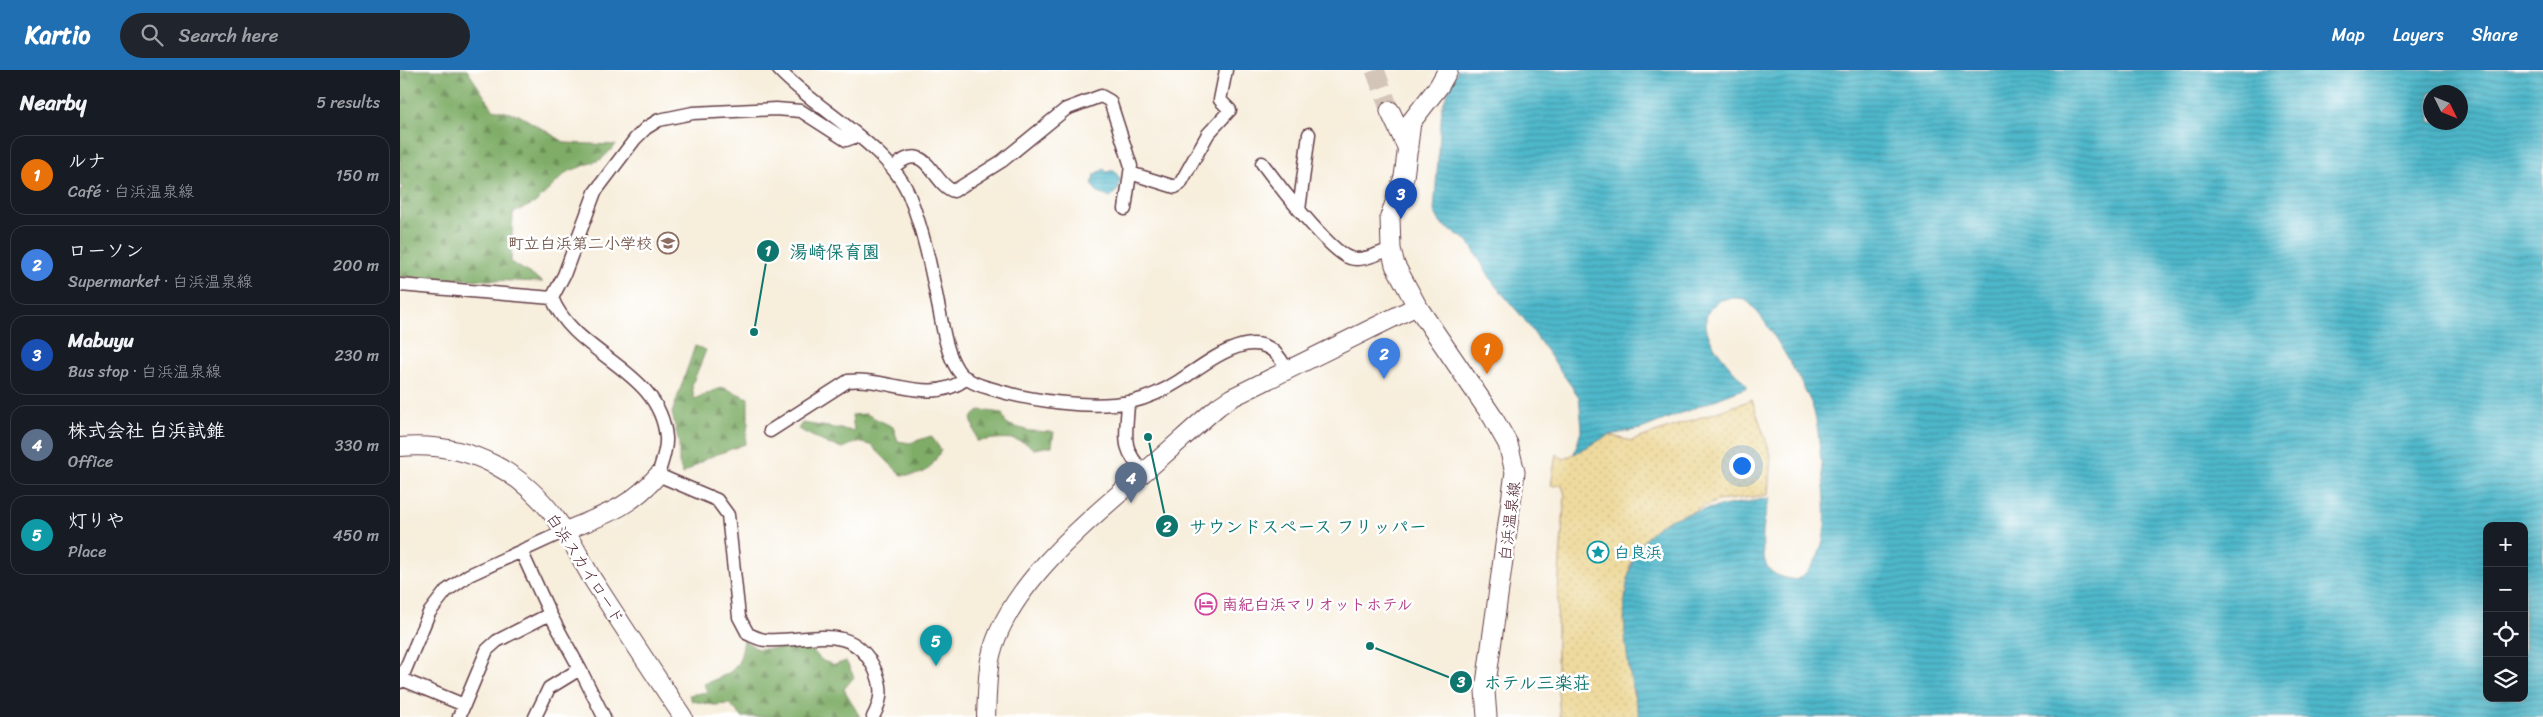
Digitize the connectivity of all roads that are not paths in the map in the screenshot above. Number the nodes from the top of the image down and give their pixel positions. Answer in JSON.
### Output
{"nodes":[{"id":1,"x":779,"y":70,"type":"edge"},
{"id":2,"x":1226,"y":70,"type":"edge"},
{"id":3,"x":1448,"y":70,"type":"edge"},
{"id":4,"x":1390,"y":111,"type":"tunnel mouth"},
{"id":5,"x":1309,"y":134,"type":"dead end"},
{"id":6,"x":857,"y":136,"type":"junction"},
{"id":7,"x":1408,"y":150,"type":"junction"},
{"id":8,"x":1262,"y":163,"type":"dead end"},
{"id":9,"x":893,"y":168,"type":"junction"},
{"id":10,"x":1130,"y":173,"type":"junction"},
{"id":11,"x":1125,"y":209,"type":"dead end"},
{"id":12,"x":1299,"y":210,"type":"junction"},
{"id":13,"x":1390,"y":249,"type":"junction"},
{"id":14,"x":400,"y":286,"type":"edge"},
{"id":15,"x":552,"y":298,"type":"junction"},
{"id":16,"x":1418,"y":306,"type":"junction"},
{"id":17,"x":1286,"y":369,"type":"junction"},
{"id":18,"x":967,"y":378,"type":"junction"},
{"id":19,"x":1128,"y":402,"type":"junction"},
{"id":20,"x":770,"y":431,"type":"dead end"},
{"id":21,"x":400,"y":447,"type":"edge"},
{"id":22,"x":1144,"y":472,"type":"junction"},
{"id":23,"x":658,"y":475,"type":"junction"},
{"id":24,"x":565,"y":531,"type":"junction"},
{"id":25,"x":522,"y":553,"type":"junction"},
{"id":26,"x":550,"y":614,"type":"junction"},
{"id":27,"x":580,"y":669,"type":"junction"},
{"id":28,"x":401,"y":680,"type":"edge"},
{"id":29,"x":464,"y":705,"type":"junction"},
{"id":30,"x":459,"y":717,"type":"edge"},
{"id":31,"x":535,"y":717,"type":"edge"},
{"id":32,"x":604,"y":717,"type":"edge"},
{"id":33,"x":683,"y":717,"type":"edge"},
{"id":34,"x":873,"y":717,"type":"edge"},
{"id":35,"x":986,"y":717,"type":"edge"},
{"id":36,"x":1487,"y":717,"type":"edge"}],
"edges":[{"from":1,"to":6,"type":"street"},
{"from":2,"to":10,"type":"street"},
{"from":3,"to":7,"type":"main road","name":"白浜温泉線"},
{"from":4,"to":7,"type":"main road"},
{"from":5,"to":12,"type":"street"},
{"from":6,"to":9,"type":"street"},
{"from":6,"to":15,"type":"street"},
{"from":7,"to":13,"type":"main road","name":"白浜温泉線"},
{"from":8,"to":12,"type":"street"},
{"from":9,"to":10,"type":"street"},
{"from":9,"to":18,"type":"street"},
{"from":10,"to":11,"type":"street"},
{"from":12,"to":13,"type":"street"},
{"from":13,"to":16,"type":"main road","name":"白浜温泉線"},
{"from":14,"to":15,"type":"street"},
{"from":15,"to":23,"type":"street"},
{"from":16,"to":17,"type":"street"},
{"from":16,"to":36,"type":"main road","name":"白浜温泉線"},
{"from":17,"to":19,"type":"street"},
{"from":17,"to":22,"type":"street"},
{"from":18,"to":19,"type":"street"},
{"from":18,"to":20,"type":"street"},
{"from":19,"to":22,"type":"street"},
{"from":21,"to":24,"type":"street","name":"白浜スカイロード"},
{"from":22,"to":35,"type":"street"},
{"from":23,"to":24,"type":"street"},
{"from":23,"to":34,"type":"street"},
{"from":24,"to":25,"type":"street"},
{"from":24,"to":33,"type":"street","name":"白浜スカイロード"},
{"from":25,"to":26,"type":"street"},
{"from":25,"to":28,"type":"street"},
{"from":26,"to":27,"type":"street"},
{"from":26,"to":29,"type":"street"},
{"from":27,"to":31,"type":"street"},
{"from":27,"to":32,"type":"street"},
{"from":28,"to":29,"type":"street"},
{"from":29,"to":30,"type":"street"}]}
